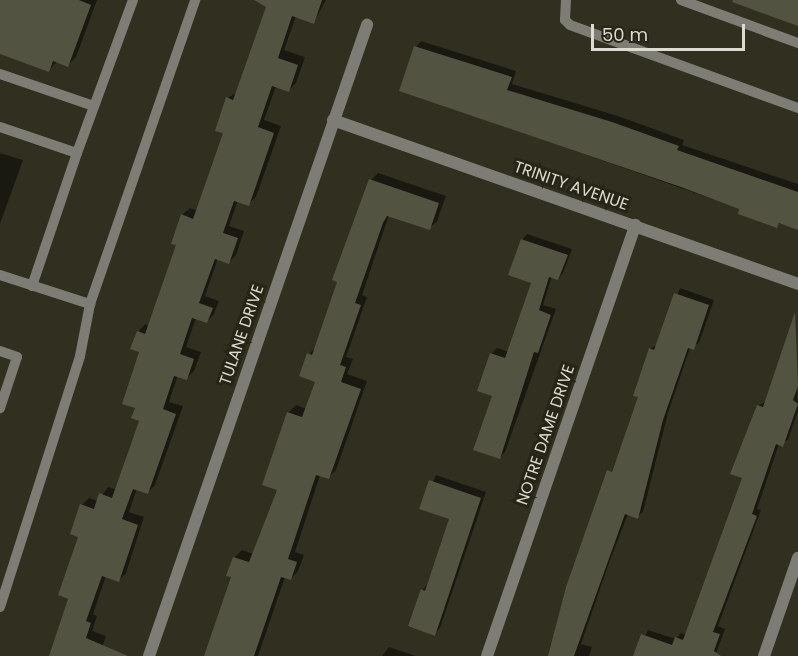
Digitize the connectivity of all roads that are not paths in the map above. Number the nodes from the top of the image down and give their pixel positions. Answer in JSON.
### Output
{"nodes":[{"id":1,"x":133,"y":0,"type":"edge"},
{"id":2,"x":195,"y":0,"type":"edge"},
{"id":3,"x":566,"y":0,"type":"edge"},
{"id":4,"x":681,"y":0,"type":"edge"},
{"id":5,"x":367,"y":25,"type":"dead end"},
{"id":6,"x":798,"y":43,"type":"edge"},
{"id":7,"x":0,"y":74,"type":"edge"},
{"id":8,"x":94,"y":106,"type":"junction"},
{"id":9,"x":798,"y":108,"type":"edge"},
{"id":10,"x":333,"y":120,"type":"junction"},
{"id":11,"x":0,"y":127,"type":"edge"},
{"id":12,"x":77,"y":153,"type":"junction"},
{"id":13,"x":635,"y":225,"type":"junction"},
{"id":14,"x":0,"y":275,"type":"edge"},
{"id":15,"x":798,"y":284,"type":"edge"},
{"id":16,"x":32,"y":286,"type":"junction"},
{"id":17,"x":90,"y":304,"type":"junction"},
{"id":18,"x":0,"y":351,"type":"edge"},
{"id":19,"x":0,"y":408,"type":"edge"},
{"id":20,"x":798,"y":558,"type":"edge"},
{"id":21,"x":0,"y":607,"type":"edge"},
{"id":22,"x":149,"y":656,"type":"edge"},
{"id":23,"x":487,"y":656,"type":"edge"},
{"id":24,"x":764,"y":656,"type":"edge"}],
"edges":[{"from":1,"to":8,"type":"lane"},
{"from":2,"to":17,"type":"lane"},
{"from":3,"to":9,"type":"lane"},
{"from":4,"to":6,"type":"lane"},
{"from":5,"to":10,"type":"street","name":"TULANE DRIVE"},
{"from":7,"to":8,"type":"lane"},
{"from":8,"to":12,"type":"lane"},
{"from":10,"to":13,"type":"street","name":"TRINITY AVENUE"},
{"from":10,"to":22,"type":"street","name":"TULANE DRIVE"},
{"from":11,"to":12,"type":"lane"},
{"from":12,"to":16,"type":"lane"},
{"from":13,"to":15,"type":"street","name":"TRINITY AVENUE"},
{"from":13,"to":23,"type":"street","name":"NOTRE DAME DRIVE"},
{"from":14,"to":16,"type":"lane"},
{"from":16,"to":17,"type":"lane"},
{"from":17,"to":21,"type":"lane"},
{"from":18,"to":19,"type":"lane"},
{"from":20,"to":24,"type":"street"}]}
